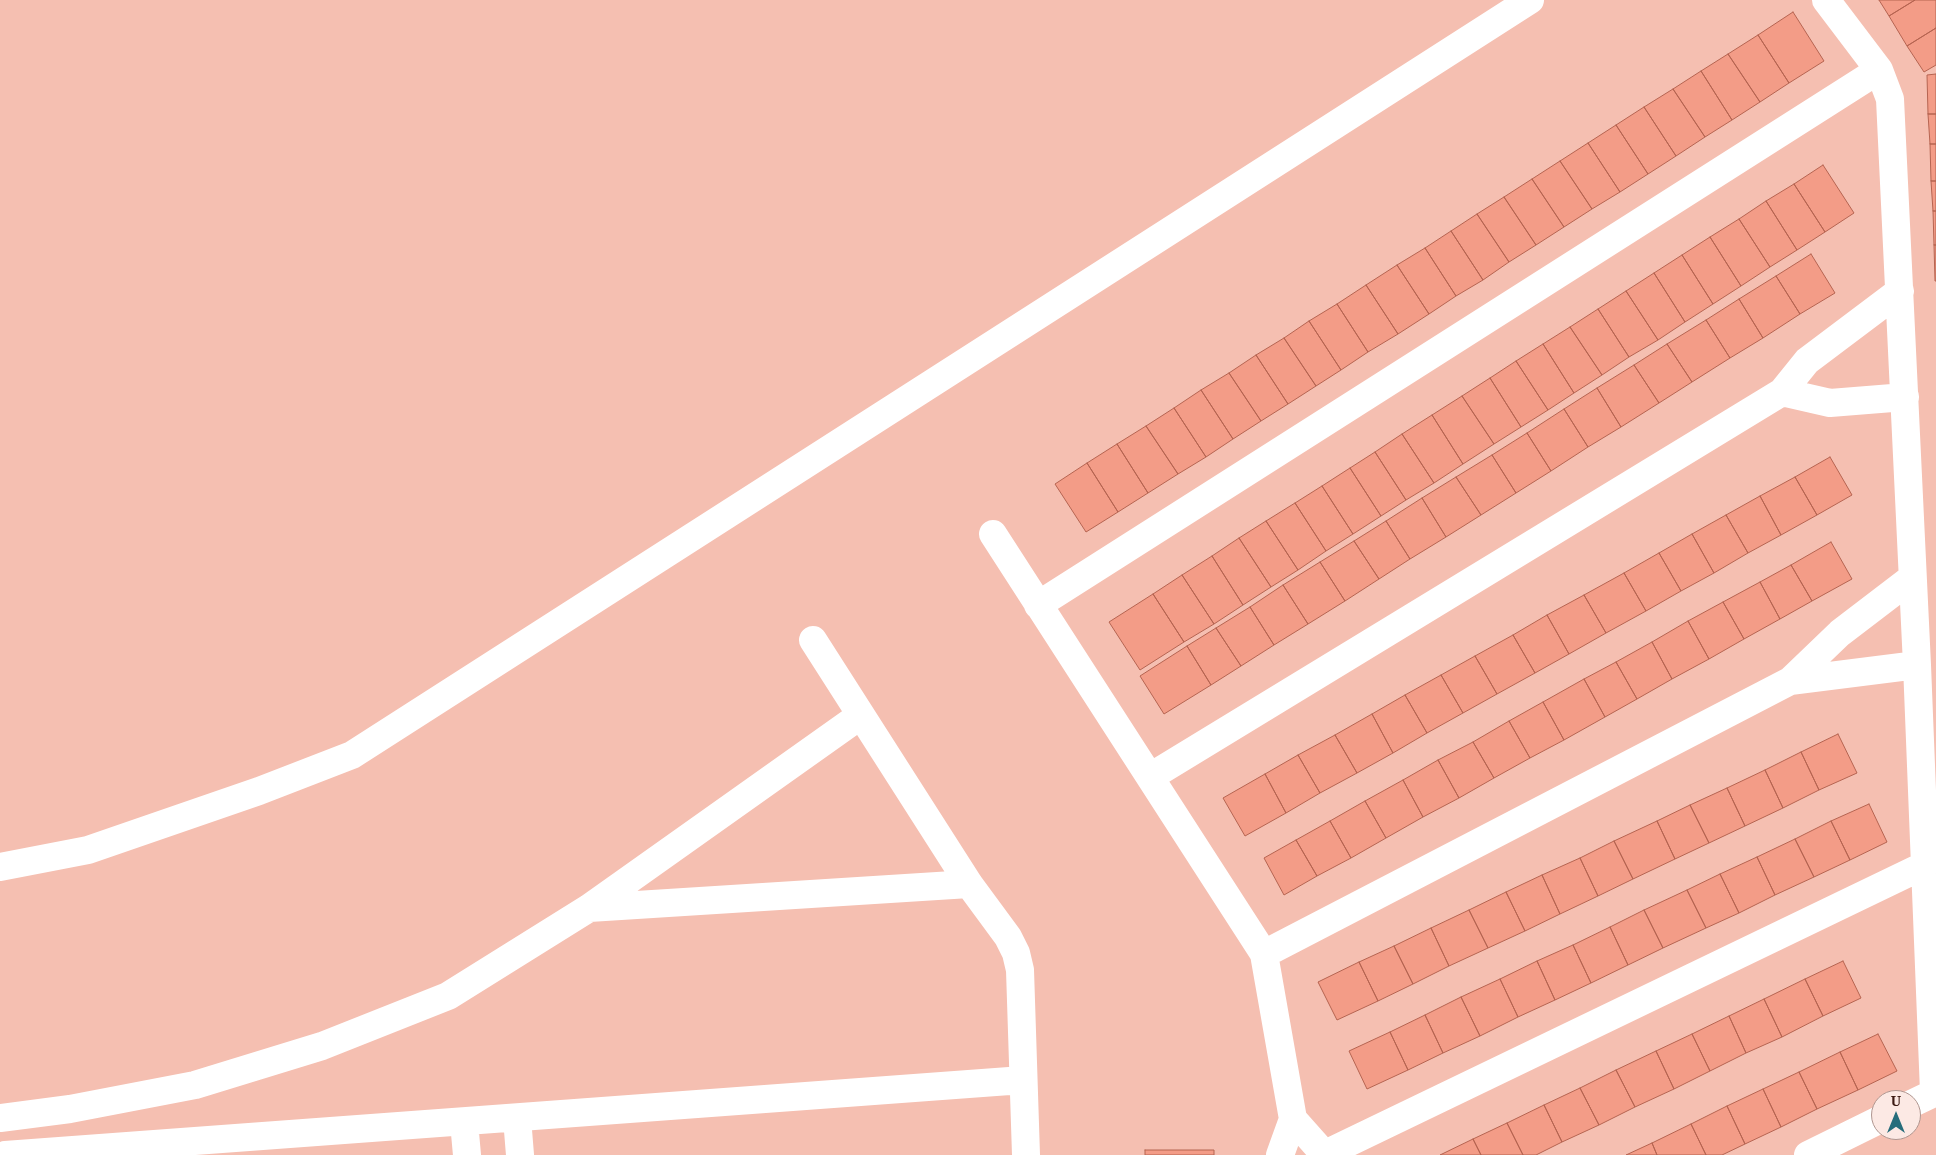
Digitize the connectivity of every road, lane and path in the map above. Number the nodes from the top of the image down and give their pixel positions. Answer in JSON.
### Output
{"nodes":[{"id":1,"x":1530,"y":0,"type":"edge"},
{"id":2,"x":1826,"y":0,"type":"edge"},
{"id":3,"x":1879,"y":70,"type":"junction"},
{"id":4,"x":1900,"y":291,"type":"junction"},
{"id":5,"x":1782,"y":392,"type":"junction"},
{"id":6,"x":1905,"y":397,"type":"junction"},
{"id":7,"x":993,"y":534,"type":"dead end"},
{"id":8,"x":1912,"y":578,"type":"junction"},
{"id":9,"x":1038,"y":605,"type":"junction"},
{"id":10,"x":813,"y":640,"type":"dead end"},
{"id":11,"x":1918,"y":665,"type":"junction"},
{"id":12,"x":1790,"y":680,"type":"junction"},
{"id":13,"x":861,"y":715,"type":"junction"},
{"id":14,"x":1150,"y":777,"type":"junction"},
{"id":15,"x":1925,"y":865,"type":"junction"},
{"id":16,"x":0,"y":867,"type":"edge"},
{"id":17,"x":969,"y":884,"type":"junction"},
{"id":18,"x":589,"y":908,"type":"junction"},
{"id":19,"x":1264,"y":954,"type":"junction"},
{"id":20,"x":1023,"y":1080,"type":"junction"},
{"id":21,"x":1927,"y":1096,"type":"edge"},
{"id":22,"x":0,"y":1118,"type":"edge"},
{"id":23,"x":517,"y":1118,"type":"junction"},
{"id":24,"x":1293,"y":1119,"type":"junction"},
{"id":25,"x":464,"y":1122,"type":"junction"},
{"id":26,"x":1871,"y":1124,"type":"edge"},
{"id":27,"x":5,"y":1155,"type":"edge"},
{"id":28,"x":467,"y":1155,"type":"edge"},
{"id":29,"x":520,"y":1155,"type":"edge"},
{"id":30,"x":1026,"y":1155,"type":"edge"},
{"id":31,"x":1280,"y":1155,"type":"edge"},
{"id":32,"x":1324,"y":1155,"type":"edge"},
{"id":33,"x":1808,"y":1155,"type":"edge"}],
"edges":[{"from":1,"to":16,"type":"street"},
{"from":2,"to":3,"type":"street"},
{"from":3,"to":4,"type":"street"},
{"from":3,"to":9,"type":"street"},
{"from":4,"to":5,"type":"street"},
{"from":4,"to":6,"type":"street"},
{"from":5,"to":6,"type":"street"},
{"from":5,"to":14,"type":"street"},
{"from":6,"to":8,"type":"street"},
{"from":7,"to":9,"type":"street"},
{"from":8,"to":11,"type":"street"},
{"from":8,"to":12,"type":"street"},
{"from":9,"to":14,"type":"street"},
{"from":10,"to":13,"type":"street"},
{"from":11,"to":12,"type":"street"},
{"from":11,"to":15,"type":"street"},
{"from":12,"to":19,"type":"street"},
{"from":13,"to":17,"type":"street"},
{"from":13,"to":18,"type":"street"},
{"from":14,"to":19,"type":"street"},
{"from":15,"to":21,"type":"street"},
{"from":15,"to":32,"type":"street"},
{"from":17,"to":18,"type":"street"},
{"from":17,"to":20,"type":"street"},
{"from":18,"to":22,"type":"street"},
{"from":19,"to":24,"type":"street"},
{"from":20,"to":23,"type":"street"},
{"from":20,"to":30,"type":"street"},
{"from":23,"to":25,"type":"street"},
{"from":23,"to":29,"type":"street"},
{"from":24,"to":31,"type":"street"},
{"from":24,"to":32,"type":"street"},
{"from":25,"to":27,"type":"street"},
{"from":25,"to":28,"type":"street"},
{"from":26,"to":33,"type":"street"}]}
